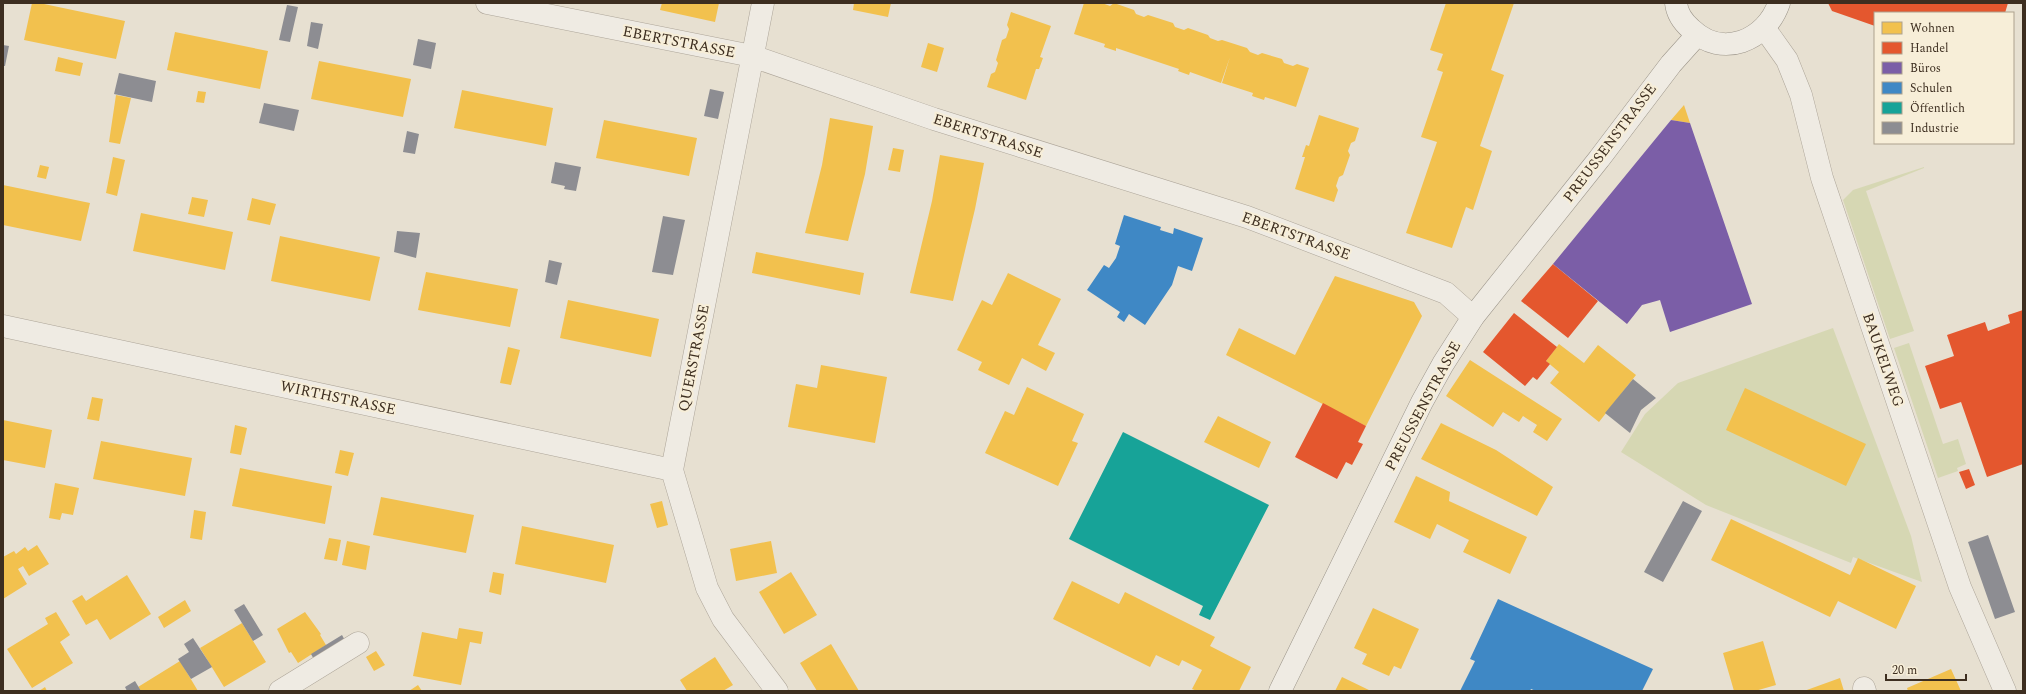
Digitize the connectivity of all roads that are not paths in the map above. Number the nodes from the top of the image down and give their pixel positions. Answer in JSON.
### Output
{"nodes":[{"id":1,"x":486,"y":3,"type":"edge"},
{"id":2,"x":763,"y":3,"type":"edge"},
{"id":3,"x":1676,"y":3,"type":"edge"},
{"id":4,"x":1779,"y":3,"type":"edge"},
{"id":5,"x":1765,"y":29,"type":"junction"},
{"id":6,"x":1696,"y":35,"type":"junction"},
{"id":7,"x":752,"y":56,"type":"junction"},
{"id":8,"x":1473,"y":317,"type":"junction"},
{"id":9,"x":3,"y":326,"type":"edge"},
{"id":10,"x":672,"y":470,"type":"junction"},
{"id":11,"x":358,"y":643,"type":"dead end"},
{"id":12,"x":280,"y":691,"type":"edge"},
{"id":13,"x":777,"y":691,"type":"edge"},
{"id":14,"x":1280,"y":691,"type":"edge"},
{"id":15,"x":2005,"y":691,"type":"edge"}],
"edges":[{"from":1,"to":7,"type":"street","name":"EBERTSTRASSE"},
{"from":2,"to":7,"type":"street","name":"QUERSTRASSE"},
{"from":3,"to":6,"type":"street"},
{"from":4,"to":5,"type":"street"},
{"from":5,"to":6,"type":"street"},
{"from":5,"to":15,"type":"street","name":"BAUKELWEG"},
{"from":6,"to":8,"type":"street","name":"PREUSSENSTRASSE"},
{"from":7,"to":8,"type":"street","name":"EBERTSTRASSE"},
{"from":7,"to":10,"type":"street","name":"QUERSTRASSE"},
{"from":8,"to":14,"type":"street","name":"PREUSSENSTRASSE"},
{"from":9,"to":10,"type":"street","name":"WIRTHSTRASSE"},
{"from":10,"to":13,"type":"street","name":"QUERSTRASSE"},
{"from":11,"to":12,"type":"street"}]}
